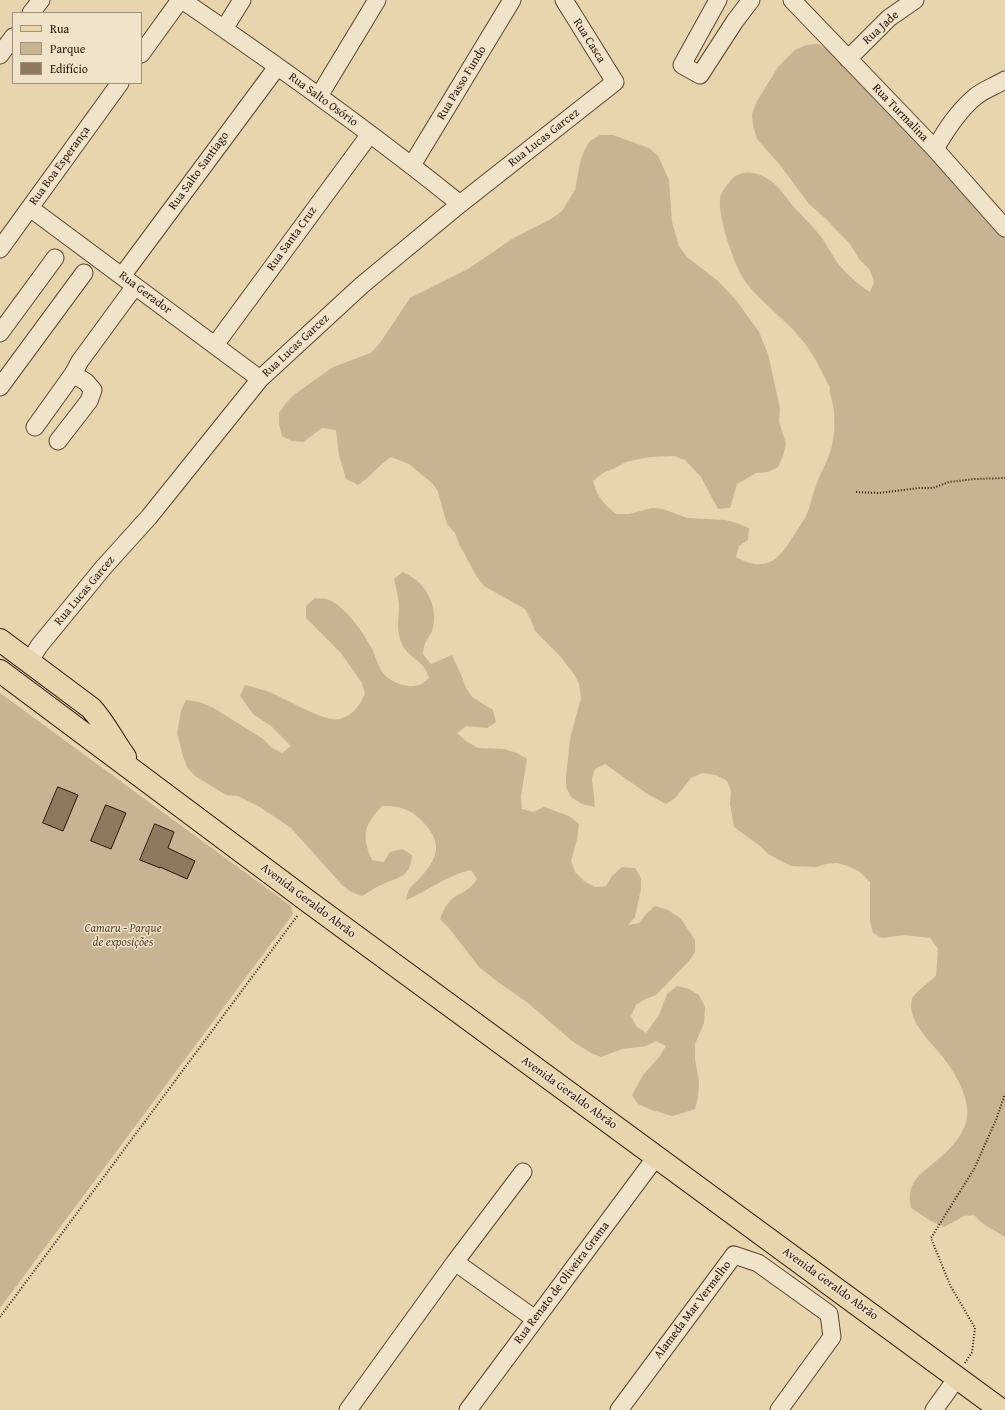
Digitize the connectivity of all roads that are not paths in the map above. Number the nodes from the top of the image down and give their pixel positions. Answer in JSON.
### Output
{"nodes":[{"id":1,"x":40,"y":0,"type":"edge"},
{"id":2,"x":181,"y":0,"type":"edge"},
{"id":3,"x":242,"y":0,"type":"edge"},
{"id":4,"x":377,"y":0,"type":"edge"},
{"id":5,"x":512,"y":0,"type":"edge"},
{"id":6,"x":564,"y":0,"type":"edge"},
{"id":7,"x":718,"y":0,"type":"edge"},
{"id":8,"x":751,"y":0,"type":"edge"},
{"id":9,"x":792,"y":0,"type":"edge"},
{"id":10,"x":916,"y":0,"type":"edge"},
{"id":11,"x":32,"y":12,"type":"edge"},
{"id":12,"x":224,"y":29,"type":"junction"},
{"id":13,"x":12,"y":38,"type":"edge"},
{"id":14,"x":142,"y":53,"type":"edge"},
{"id":15,"x":0,"y":55,"type":"edge"},
{"id":16,"x":848,"y":59,"type":"junction"},
{"id":17,"x":277,"y":67,"type":"junction"},
{"id":18,"x":1005,"y":80,"type":"edge"},
{"id":19,"x":615,"y":82,"type":"joint"},
{"id":20,"x":119,"y":84,"type":"edge"},
{"id":21,"x":319,"y":96,"type":"junction"},
{"id":22,"x":370,"y":134,"type":"junction"},
{"id":23,"x":934,"y":149,"type":"junction"},
{"id":24,"x":412,"y":165,"type":"junction"},
{"id":25,"x":460,"y":204,"type":"junction"},
{"id":26,"x":30,"y":208,"type":"junction"},
{"id":27,"x":1005,"y":228,"type":"edge"},
{"id":28,"x":0,"y":249,"type":"edge"},
{"id":29,"x":55,"y":258,"type":"dead end"},
{"id":30,"x":84,"y":273,"type":"dead end"},
{"id":31,"x":128,"y":281,"type":"junction"},
{"id":32,"x":0,"y":333,"type":"edge"},
{"id":33,"x":215,"y":345,"type":"junction"},
{"id":34,"x":73,"y":374,"type":"junction"},
{"id":35,"x":260,"y":379,"type":"junction"},
{"id":36,"x":0,"y":387,"type":"edge"},
{"id":37,"x":35,"y":427,"type":"dead end"},
{"id":38,"x":58,"y":441,"type":"dead end"},
{"id":39,"x":0,"y":640,"type":"edge"},
{"id":40,"x":29,"y":662,"type":"junction"},
{"id":41,"x":0,"y":671,"type":"edge"},
{"id":42,"x":138,"y":774,"type":"junction"},
{"id":43,"x":656,"y":1157,"type":"junction"},
{"id":44,"x":523,"y":1172,"type":"dead end"},
{"id":45,"x":455,"y":1262,"type":"junction"},
{"id":46,"x":535,"y":1319,"type":"junction"},
{"id":47,"x":958,"y":1378,"type":"junction"},
{"id":48,"x":988,"y":1406,"type":"edge"},
{"id":49,"x":348,"y":1410,"type":"edge"},
{"id":50,"x":468,"y":1410,"type":"edge"},
{"id":51,"x":619,"y":1410,"type":"edge"},
{"id":52,"x":779,"y":1410,"type":"edge"},
{"id":53,"x":934,"y":1410,"type":"edge"}],
"edges":[{"from":1,"to":11,"type":"street"},
{"from":2,"to":12,"type":"street","name":"Rua Salto Osório"},
{"from":2,"to":14,"type":"street"},
{"from":3,"to":12,"type":"street"},
{"from":4,"to":21,"type":"street"},
{"from":5,"to":24,"type":"street","name":"Rua Passo Fundo"},
{"from":6,"to":19,"type":"street","name":"Rua Casca"},
{"from":7,"to":8,"type":"street"},
{"from":9,"to":16,"type":"street","name":"Rua Turmalina"},
{"from":10,"to":16,"type":"street","name":"Rua Jade"},
{"from":12,"to":17,"type":"street","name":"Rua Salto Osório"},
{"from":13,"to":15,"type":"street"},
{"from":16,"to":23,"type":"street","name":"Rua Turmalina"},
{"from":17,"to":21,"type":"street","name":"Rua Salto Osório"},
{"from":17,"to":31,"type":"street","name":"Rua Salto Santiago"},
{"from":18,"to":23,"type":"street"},
{"from":19,"to":25,"type":"street","name":"Rua Lucas Garcez"},
{"from":20,"to":26,"type":"street","name":"Rua Boa Esperança"},
{"from":21,"to":22,"type":"street","name":"Rua Salto Osório"},
{"from":22,"to":24,"type":"street","name":"Rua Salto Osório"},
{"from":22,"to":33,"type":"street","name":"Rua Santa Cruz"},
{"from":23,"to":27,"type":"street","name":"Rua Turmalina"},
{"from":24,"to":25,"type":"street","name":"Rua Salto Osório"},
{"from":25,"to":35,"type":"street","name":"Rua Lucas Garcez"},
{"from":26,"to":28,"type":"street","name":"Rua Boa Esperança"},
{"from":26,"to":31,"type":"street","name":"Rua Gerador"},
{"from":29,"to":32,"type":"street"},
{"from":30,"to":36,"type":"street"},
{"from":31,"to":33,"type":"street","name":"Rua Gerador"},
{"from":31,"to":34,"type":"street","name":"Rua Salto Santiago"},
{"from":33,"to":35,"type":"street","name":"Rua Gerador"},
{"from":34,"to":37,"type":"street","name":"Rua Salto Santiago"},
{"from":34,"to":38,"type":"street"},
{"from":35,"to":40,"type":"street","name":"Rua Lucas Garcez"},
{"from":39,"to":40,"type":"main road","name":"Avenida Geraldo Abrão"},
{"from":40,"to":42,"type":"main road","name":"Avenida Geraldo Abrão"},
{"from":41,"to":42,"type":"main road","name":"Avenida Geraldo Abrão"},
{"from":42,"to":43,"type":"main road","name":"Avenida Geraldo Abrão"},
{"from":43,"to":46,"type":"street","name":"Rua Renato de Oliveira Grama"},
{"from":43,"to":47,"type":"main road","name":"Avenida Geraldo Abrão"},
{"from":44,"to":45,"type":"street"},
{"from":45,"to":46,"type":"street"},
{"from":45,"to":49,"type":"street"},
{"from":46,"to":50,"type":"street","name":"Rua Renato de Oliveira Grama"},
{"from":47,"to":48,"type":"main road","name":"Avenida Geraldo Abrão"},
{"from":47,"to":53,"type":"street"},
{"from":51,"to":52,"type":"street","name":"Alameda Mar Vermelho"}]}
